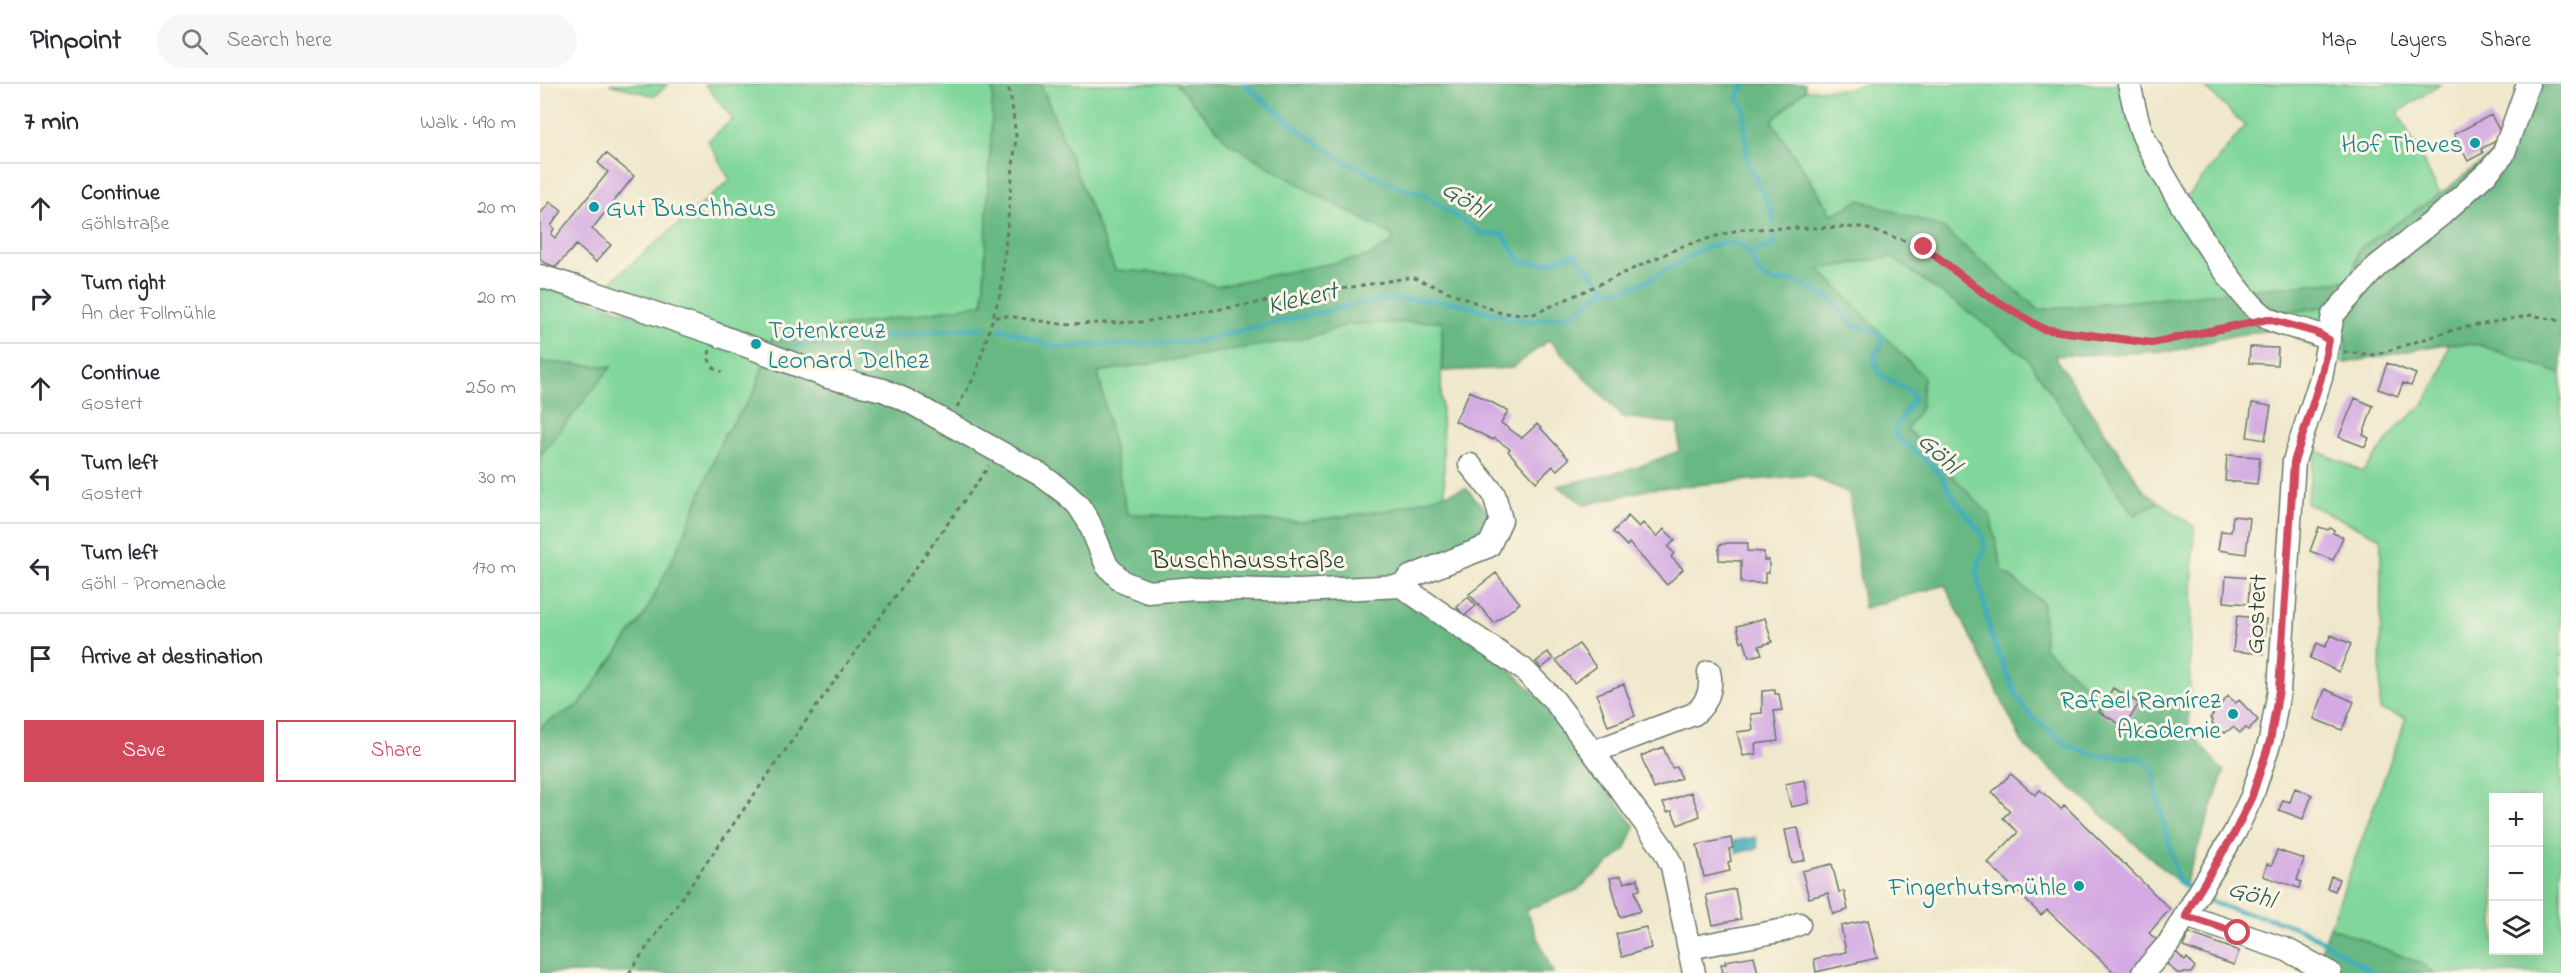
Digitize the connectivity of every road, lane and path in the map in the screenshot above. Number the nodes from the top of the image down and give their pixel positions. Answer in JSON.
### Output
{"nodes":[{"id":1,"x":1007,"y":84,"type":"edge"},
{"id":2,"x":2129,"y":84,"type":"edge"},
{"id":3,"x":2528,"y":84,"type":"edge"},
{"id":4,"x":540,"y":276,"type":"edge"},
{"id":5,"x":995,"y":316,"type":"junction"},
{"id":6,"x":2268,"y":319,"type":"junction"},
{"id":7,"x":2561,"y":321,"type":"edge"},
{"id":8,"x":713,"y":333,"type":"junction"},
{"id":9,"x":2329,"y":340,"type":"junction"},
{"id":10,"x":722,"y":372,"type":"dead end"},
{"id":11,"x":947,"y":424,"type":"junction"},
{"id":12,"x":1470,"y":465,"type":"dead end"},
{"id":13,"x":985,"y":472,"type":"dead end"},
{"id":14,"x":1401,"y":586,"type":"junction"},
{"id":15,"x":1709,"y":672,"type":"dead end"},
{"id":16,"x":1593,"y":753,"type":"junction"},
{"id":17,"x":2189,"y":910,"type":"junction"},
{"id":18,"x":1799,"y":924,"type":"dead end"},
{"id":19,"x":1689,"y":948,"type":"junction"},
{"id":20,"x":629,"y":973,"type":"edge"},
{"id":21,"x":1694,"y":973,"type":"edge"},
{"id":22,"x":2143,"y":973,"type":"edge"},
{"id":23,"x":2330,"y":973,"type":"edge"}],
"edges":[{"from":1,"to":5,"type":"path"},
{"from":2,"to":6,"type":"street"},
{"from":3,"to":9,"type":"street","name":"Gostert"},
{"from":4,"to":8,"type":"street","name":"Buschhausstraße"},
{"from":5,"to":6,"type":"path"},
{"from":5,"to":11,"type":"path"},
{"from":6,"to":9,"type":"street"},
{"from":7,"to":9,"type":"path"},
{"from":8,"to":10,"type":"path"},
{"from":8,"to":11,"type":"street","name":"Buschhausstraße"},
{"from":9,"to":17,"type":"street","name":"Gostert"},
{"from":11,"to":14,"type":"street","name":"Buschhausstraße"},
{"from":12,"to":14,"type":"street"},
{"from":13,"to":20,"type":"path"},
{"from":14,"to":16,"type":"street"},
{"from":15,"to":16,"type":"street"},
{"from":16,"to":19,"type":"street"},
{"from":17,"to":22,"type":"street","name":"Gostert"},
{"from":17,"to":23,"type":"street"},
{"from":18,"to":19,"type":"street"},
{"from":19,"to":21,"type":"street"}]}
